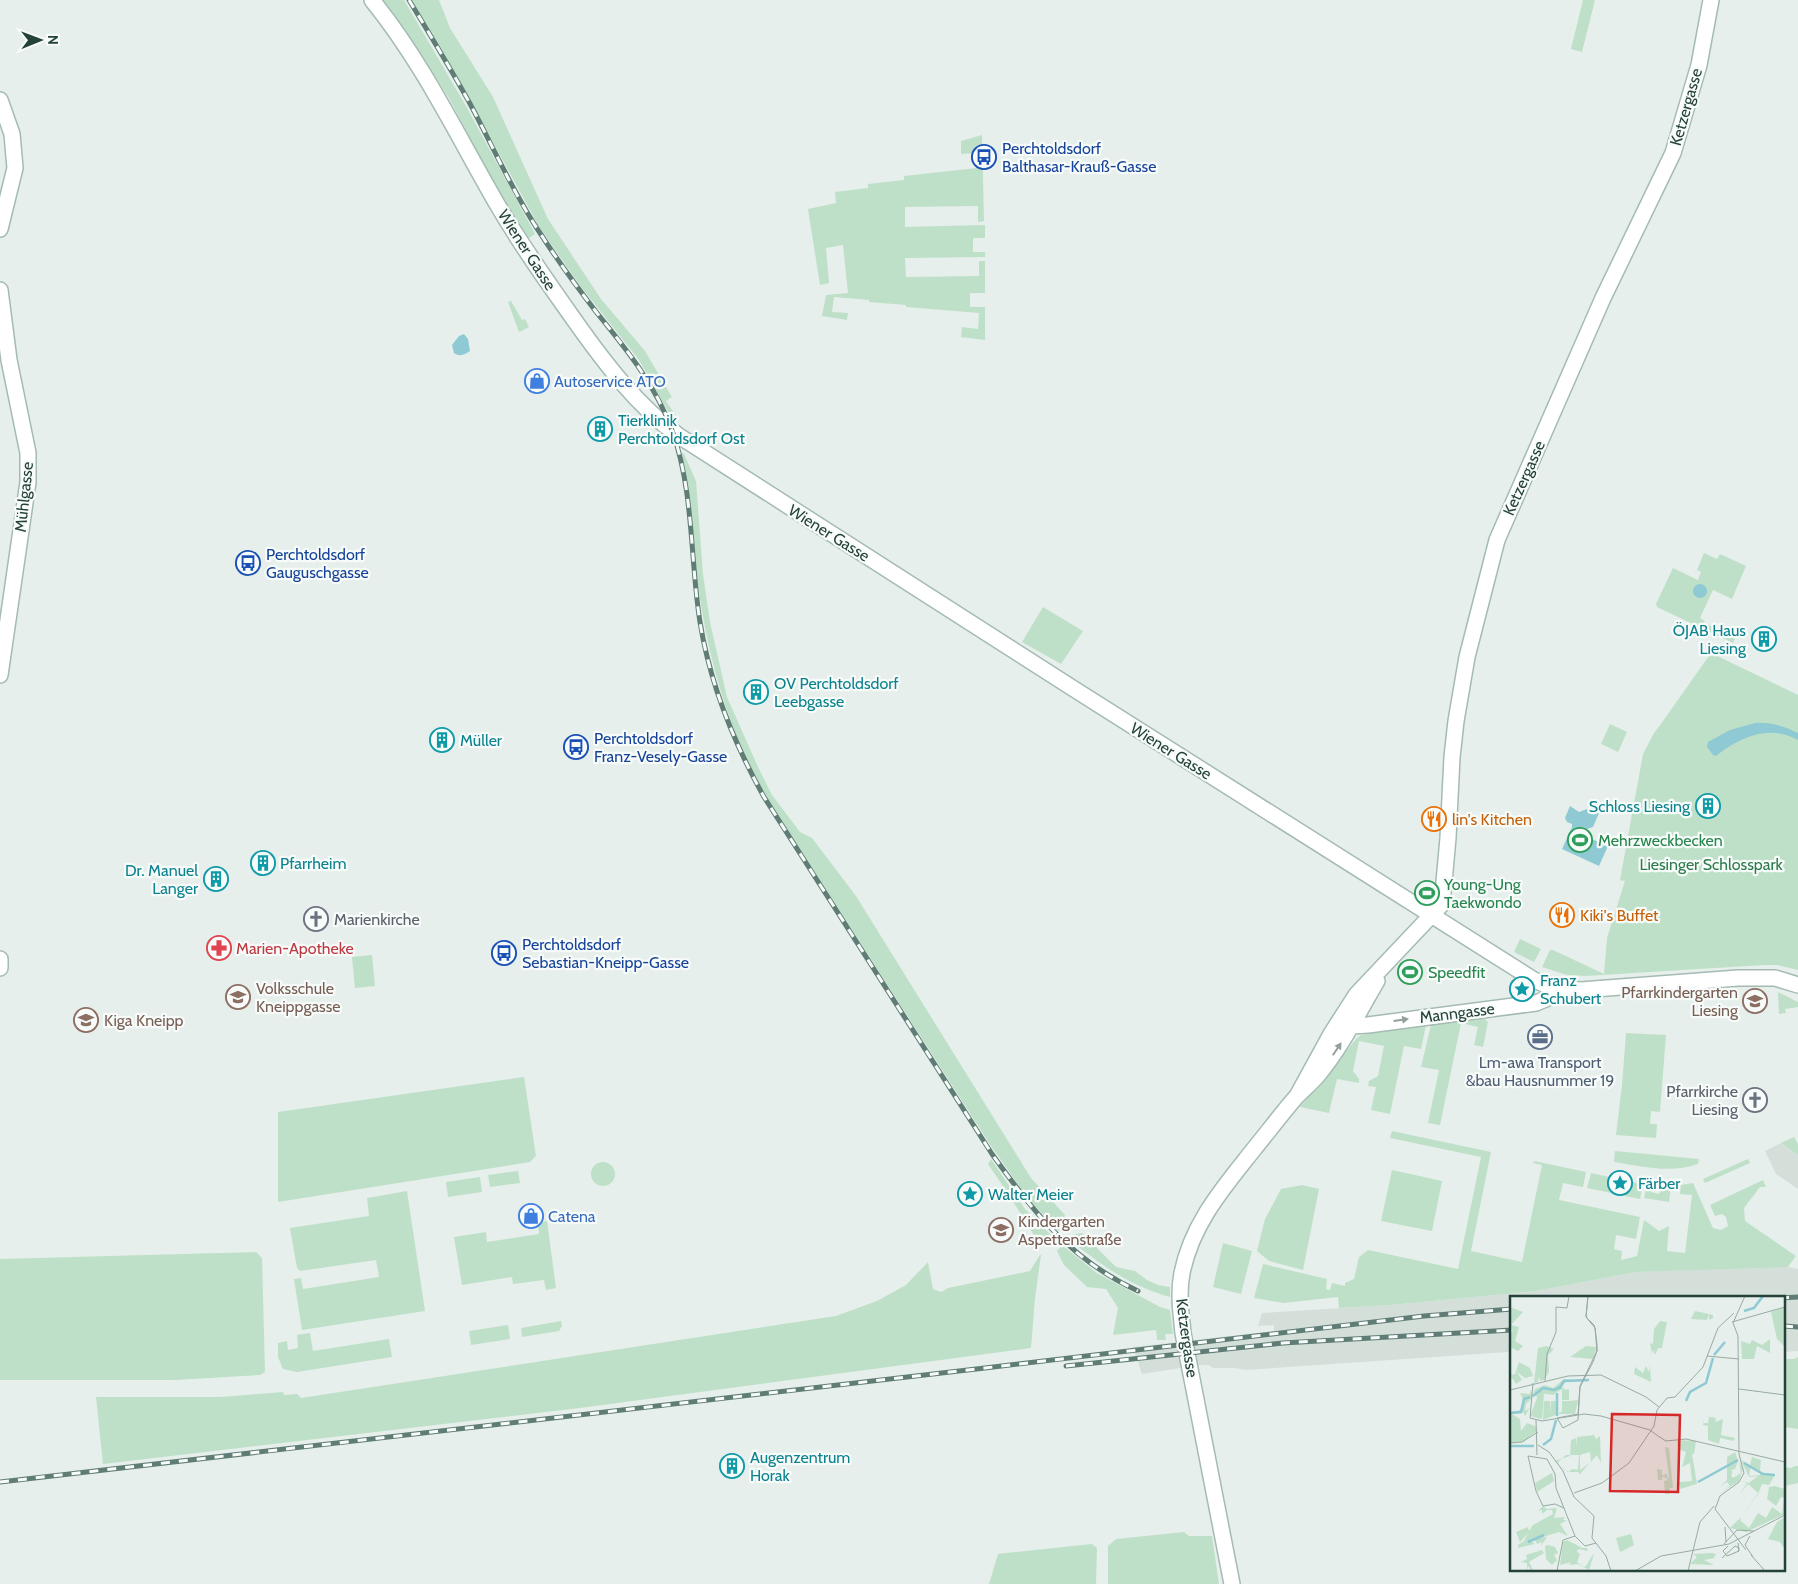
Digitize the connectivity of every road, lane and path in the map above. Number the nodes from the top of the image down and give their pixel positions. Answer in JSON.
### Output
{"nodes":[{"id":1,"x":372,"y":0,"type":"edge"},
{"id":2,"x":1711,"y":0,"type":"edge"},
{"id":3,"x":0,"y":100,"type":"edge"},
{"id":4,"x":0,"y":229,"type":"edge"},
{"id":5,"x":0,"y":290,"type":"edge"},
{"id":6,"x":0,"y":675,"type":"edge"},
{"id":7,"x":1433,"y":915,"type":"junction"},
{"id":8,"x":0,"y":959,"type":"edge"},
{"id":9,"x":0,"y":968,"type":"edge"},
{"id":10,"x":1798,"y":985,"type":"edge"},
{"id":11,"x":1554,"y":988,"type":"junction"},
{"id":12,"x":1346,"y":1022,"type":"junction"},
{"id":13,"x":1232,"y":1584,"type":"edge"}],
"edges":[{"from":1,"to":7,"type":"main road","name":"Wiener Gasse"},
{"from":2,"to":7,"type":"main road","name":"Ketzergasse"},
{"from":3,"to":4,"type":"main road"},
{"from":5,"to":6,"type":"main road","name":"Mühlgasse"},
{"from":7,"to":11,"type":"main road","name":"Wiener Gasse"},
{"from":7,"to":12,"type":"main road","name":"Ketzergasse"},
{"from":8,"to":9,"type":"main road"},
{"from":10,"to":11,"type":"main road","name":"Wiener Gasse"},
{"from":12,"to":11,"type":"main road","name":"Manngasse","one_way":true},
{"from":12,"to":13,"type":"main road","name":"Ketzergasse"}]}
